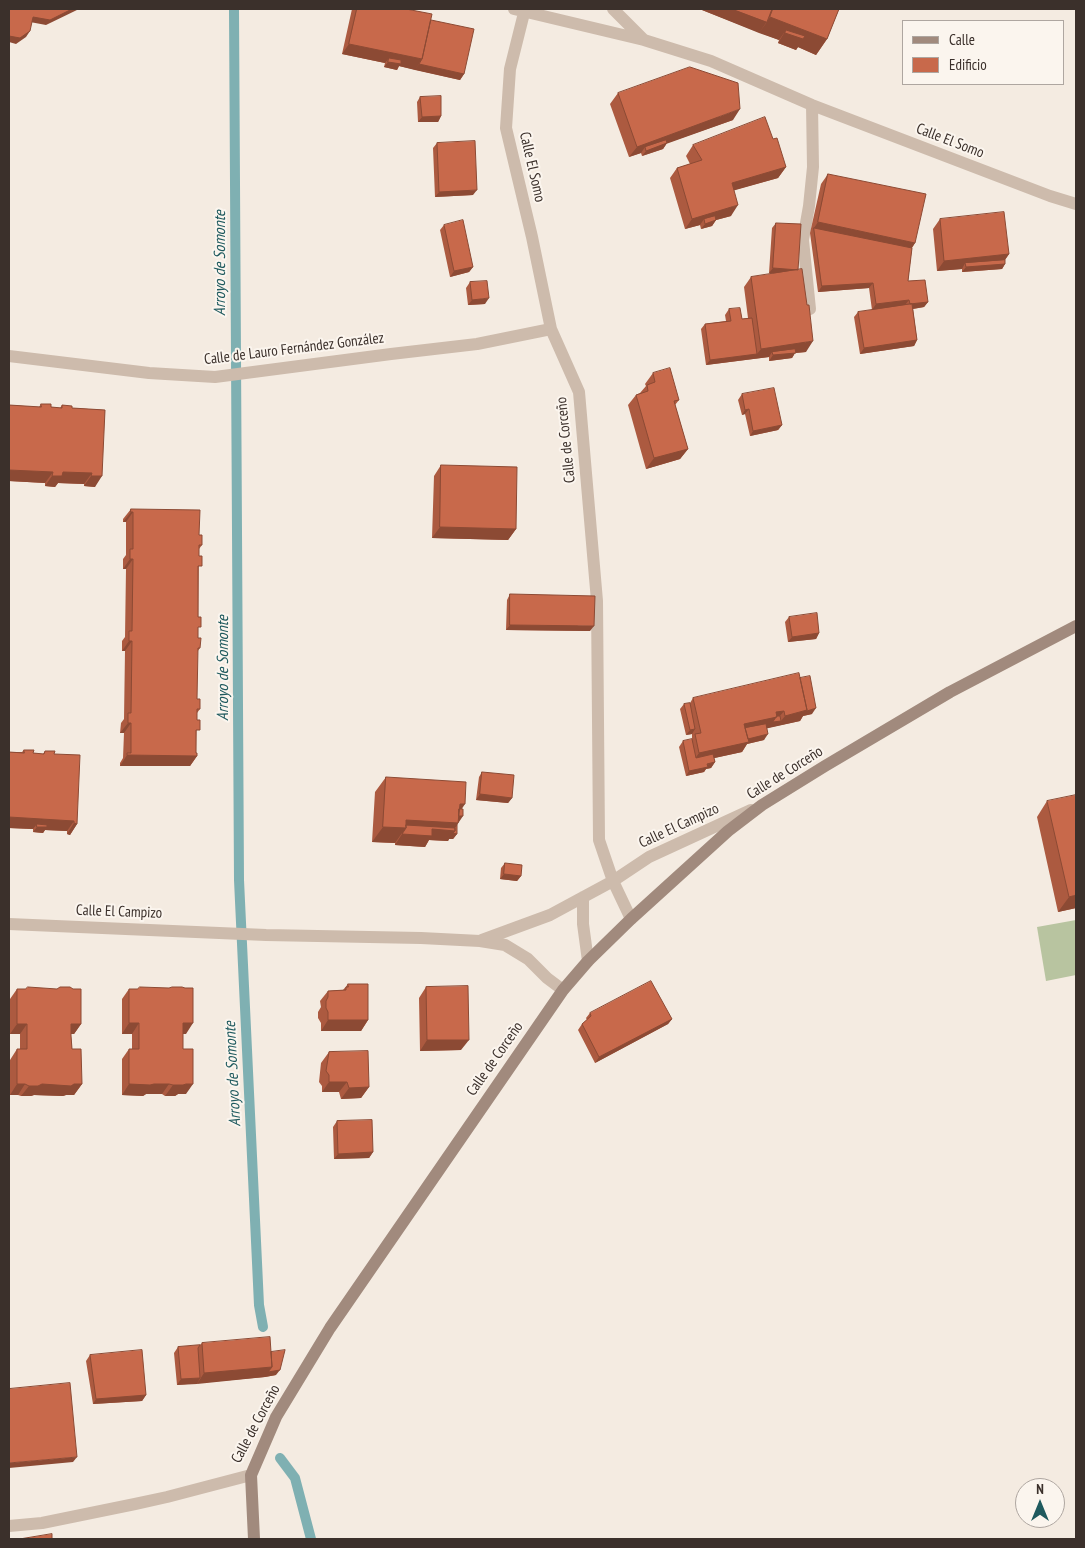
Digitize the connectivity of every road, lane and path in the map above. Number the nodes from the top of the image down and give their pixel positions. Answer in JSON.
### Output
{"nodes":[{"id":1,"x":613,"y":9,"type":"edge"},
{"id":2,"x":521,"y":10,"type":"edge"},
{"id":3,"x":644,"y":40,"type":"junction"},
{"id":4,"x":812,"y":105,"type":"junction"},
{"id":5,"x":1076,"y":204,"type":"edge"},
{"id":6,"x":810,"y":309,"type":"edge"},
{"id":7,"x":551,"y":329,"type":"junction"},
{"id":8,"x":9,"y":356,"type":"edge"},
{"id":9,"x":1076,"y":626,"type":"edge"},
{"id":10,"x":762,"y":805,"type":"junction"},
{"id":11,"x":613,"y":881,"type":"junction"},
{"id":12,"x":583,"y":897,"type":"junction"},
{"id":13,"x":631,"y":919,"type":"junction"},
{"id":14,"x":9,"y":924,"type":"edge"},
{"id":15,"x":480,"y":941,"type":"junction"},
{"id":16,"x":588,"y":961,"type":"junction"},
{"id":17,"x":563,"y":990,"type":"junction"},
{"id":18,"x":251,"y":1475,"type":"junction"},
{"id":19,"x":9,"y":1526,"type":"edge"},
{"id":20,"x":254,"y":1539,"type":"edge"}],
"edges":[{"from":1,"to":3,"type":"street"},
{"from":2,"to":3,"type":"street","name":"Calle El Somo"},
{"from":2,"to":7,"type":"street","name":"Calle El Somo"},
{"from":3,"to":4,"type":"street","name":"Calle El Somo"},
{"from":4,"to":5,"type":"street","name":"Calle El Somo"},
{"from":4,"to":6,"type":"street"},
{"from":7,"to":8,"type":"street","name":"Calle de Lauro Fernández González"},
{"from":7,"to":11,"type":"street","name":"Calle de Corceño"},
{"from":9,"to":10,"type":"main road","name":"Calle de Corceño"},
{"from":10,"to":11,"type":"street","name":"Calle El Campizo"},
{"from":10,"to":13,"type":"main road","name":"Calle de Corceño"},
{"from":11,"to":12,"type":"street","name":"Calle El Campizo"},
{"from":11,"to":13,"type":"street"},
{"from":12,"to":15,"type":"street","name":"Calle El Campizo"},
{"from":12,"to":16,"type":"street"},
{"from":13,"to":16,"type":"main road","name":"Calle de Corceño"},
{"from":14,"to":15,"type":"street","name":"Calle El Campizo"},
{"from":15,"to":17,"type":"street","name":"Calle El Campizo"},
{"from":16,"to":17,"type":"main road","name":"Calle de Corceño"},
{"from":17,"to":18,"type":"main road","name":"Calle de Corceño"},
{"from":18,"to":19,"type":"street","name":"Calle de Corceño"},
{"from":18,"to":20,"type":"main road"}]}
